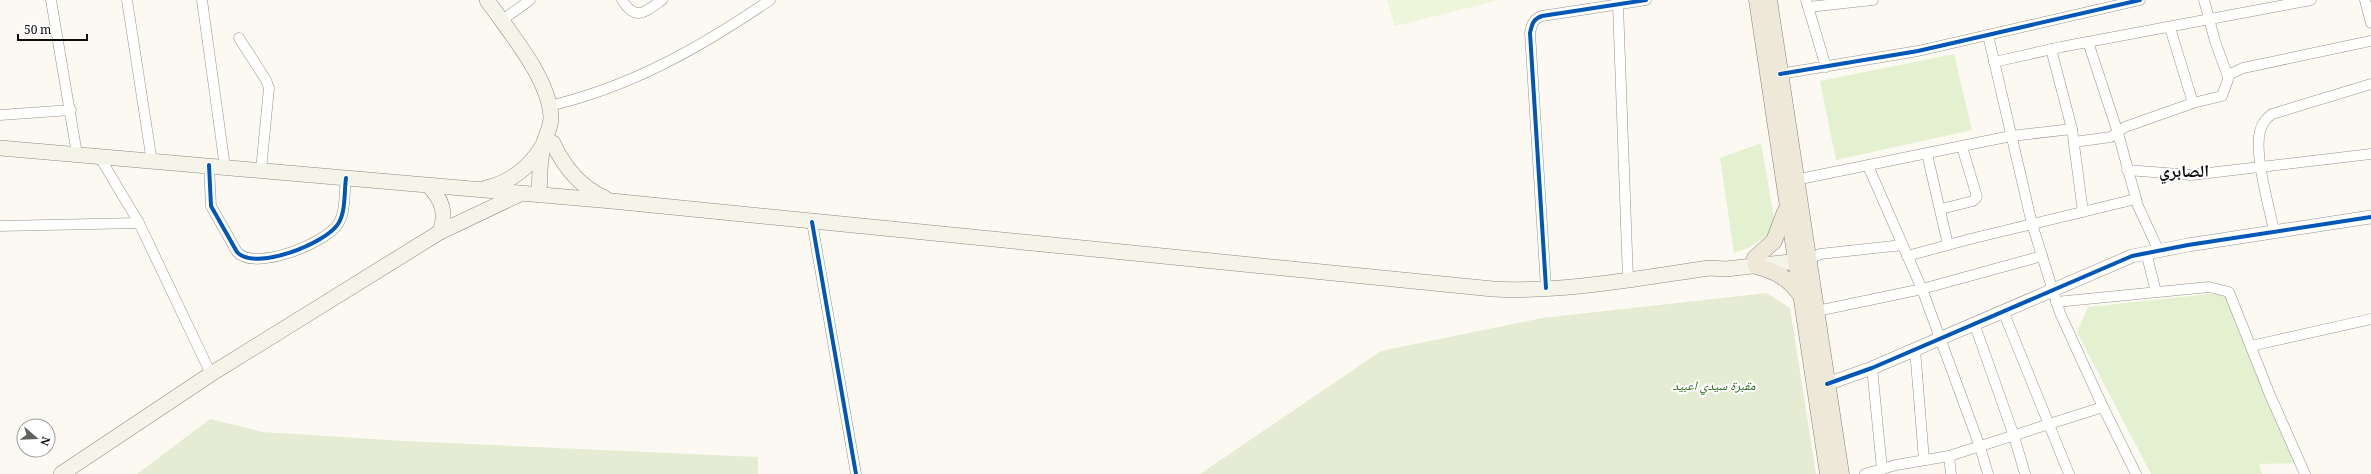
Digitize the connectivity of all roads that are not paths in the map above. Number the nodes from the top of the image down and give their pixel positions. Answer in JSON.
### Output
{"nodes":[{"id":1,"x":51,"y":0,"type":"edge"},
{"id":2,"x":127,"y":0,"type":"edge"},
{"id":3,"x":202,"y":0,"type":"edge"},
{"id":4,"x":487,"y":0,"type":"edge"},
{"id":5,"x":530,"y":0,"type":"edge"},
{"id":6,"x":622,"y":0,"type":"edge"},
{"id":7,"x":662,"y":0,"type":"edge"},
{"id":8,"x":770,"y":0,"type":"edge"},
{"id":9,"x":1646,"y":0,"type":"edge"},
{"id":10,"x":1757,"y":0,"type":"edge"},
{"id":11,"x":1769,"y":0,"type":"edge"},
{"id":12,"x":1873,"y":0,"type":"edge"},
{"id":13,"x":2140,"y":0,"type":"edge"},
{"id":14,"x":2204,"y":0,"type":"edge"},
{"id":15,"x":2311,"y":0,"type":"edge"},
{"id":16,"x":2365,"y":0,"type":"edge"},
{"id":17,"x":1807,"y":3,"type":"edge"},
{"id":18,"x":1600,"y":4,"type":"edge"},
{"id":19,"x":1618,"y":5,"type":"junction"},
{"id":20,"x":2208,"y":20,"type":"junction"},
{"id":21,"x":501,"y":21,"type":"junction"},
{"id":22,"x":2371,"y":23,"type":"edge"},
{"id":23,"x":2170,"y":28,"type":"junction"},
{"id":24,"x":1988,"y":35,"type":"junction"},
{"id":25,"x":239,"y":38,"type":"dead end"},
{"id":26,"x":2371,"y":41,"type":"edge"},
{"id":27,"x":2088,"y":42,"type":"junction"},
{"id":28,"x":2051,"y":49,"type":"junction"},
{"id":29,"x":1994,"y":62,"type":"junction"},
{"id":30,"x":1826,"y":67,"type":"junction"},
{"id":31,"x":1780,"y":74,"type":"junction"},
{"id":32,"x":2228,"y":77,"type":"junction"},
{"id":33,"x":2369,"y":87,"type":"edge"},
{"id":34,"x":2193,"y":103,"type":"junction"},
{"id":35,"x":549,"y":106,"type":"junction"},
{"id":36,"x":71,"y":110,"type":"junction"},
{"id":37,"x":0,"y":115,"type":"edge"},
{"id":38,"x":2072,"y":129,"type":"junction"},
{"id":39,"x":2118,"y":133,"type":"junction"},
{"id":40,"x":2011,"y":136,"type":"junction"},
{"id":41,"x":549,"y":139,"type":"junction"},
{"id":42,"x":2074,"y":142,"type":"junction"},
{"id":43,"x":1962,"y":147,"type":"junction"},
{"id":44,"x":0,"y":148,"type":"edge"},
{"id":45,"x":78,"y":154,"type":"junction"},
{"id":46,"x":1927,"y":154,"type":"junction"},
{"id":47,"x":2371,"y":154,"type":"edge"},
{"id":48,"x":99,"y":156,"type":"junction"},
{"id":49,"x":152,"y":162,"type":"junction"},
{"id":50,"x":209,"y":165,"type":"junction"},
{"id":51,"x":1868,"y":166,"type":"junction"},
{"id":52,"x":2261,"y":166,"type":"junction"},
{"id":53,"x":226,"y":167,"type":"junction"},
{"id":54,"x":261,"y":170,"type":"junction"},
{"id":55,"x":2127,"y":170,"type":"junction"},
{"id":56,"x":346,"y":178,"type":"junction"},
{"id":57,"x":1795,"y":180,"type":"junction"},
{"id":58,"x":428,"y":186,"type":"junction"},
{"id":59,"x":477,"y":190,"type":"junction"},
{"id":60,"x":521,"y":194,"type":"junction"},
{"id":61,"x":544,"y":196,"type":"junction"},
{"id":62,"x":2136,"y":199,"type":"junction"},
{"id":63,"x":612,"y":201,"type":"junction"},
{"id":64,"x":1787,"y":206,"type":"junction"},
{"id":65,"x":1941,"y":209,"type":"junction"},
{"id":66,"x":2083,"y":212,"type":"junction"},
{"id":67,"x":2371,"y":217,"type":"edge"},
{"id":68,"x":812,"y":222,"type":"junction"},
{"id":69,"x":139,"y":224,"type":"junction"},
{"id":70,"x":2032,"y":224,"type":"junction"},
{"id":71,"x":0,"y":226,"type":"edge"},
{"id":72,"x":2274,"y":231,"type":"junction"},
{"id":73,"x":440,"y":232,"type":"junction"},
{"id":74,"x":1902,"y":245,"type":"junction"},
{"id":75,"x":1948,"y":245,"type":"junction"},
{"id":76,"x":2152,"y":251,"type":"junction"},
{"id":77,"x":1805,"y":255,"type":"junction"},
{"id":78,"x":1907,"y":256,"type":"junction"},
{"id":79,"x":2042,"y":256,"type":"junction"},
{"id":80,"x":1756,"y":262,"type":"junction"},
{"id":81,"x":1628,"y":279,"type":"junction"},
{"id":82,"x":1546,"y":288,"type":"junction"},
{"id":83,"x":1922,"y":289,"type":"junction"},
{"id":84,"x":2053,"y":289,"type":"junction"},
{"id":85,"x":2156,"y":292,"type":"junction"},
{"id":86,"x":1802,"y":298,"type":"junction"},
{"id":87,"x":2056,"y":302,"type":"junction"},
{"id":88,"x":2003,"y":311,"type":"junction"},
{"id":89,"x":1817,"y":312,"type":"junction"},
{"id":90,"x":2371,"y":319,"type":"edge"},
{"id":91,"x":1974,"y":323,"type":"junction"},
{"id":92,"x":1940,"y":338,"type":"junction"},
{"id":93,"x":2251,"y":346,"type":"junction"},
{"id":94,"x":1915,"y":349,"type":"junction"},
{"id":95,"x":1872,"y":368,"type":"junction"},
{"id":96,"x":211,"y":374,"type":"junction"},
{"id":97,"x":1827,"y":384,"type":"junction"},
{"id":98,"x":2103,"y":407,"type":"junction"},
{"id":99,"x":2049,"y":424,"type":"junction"},
{"id":100,"x":2014,"y":436,"type":"junction"},
{"id":101,"x":1980,"y":447,"type":"junction"},
{"id":102,"x":1949,"y":456,"type":"junction"},
{"id":103,"x":1924,"y":460,"type":"junction"},
{"id":104,"x":1882,"y":469,"type":"junction"},
{"id":105,"x":1897,"y":470,"type":"edge"},
{"id":106,"x":61,"y":474,"type":"edge"},
{"id":107,"x":856,"y":474,"type":"edge"},
{"id":108,"x":1828,"y":474,"type":"edge"},
{"id":109,"x":1841,"y":474,"type":"edge"},
{"id":110,"x":1865,"y":474,"type":"edge"},
{"id":111,"x":1951,"y":474,"type":"edge"},
{"id":112,"x":1988,"y":474,"type":"edge"},
{"id":113,"x":2025,"y":474,"type":"edge"},
{"id":114,"x":2068,"y":474,"type":"edge"},
{"id":115,"x":2136,"y":474,"type":"edge"},
{"id":116,"x":2305,"y":474,"type":"edge"}],
"edges":[{"from":1,"to":36,"type":"street"},
{"from":2,"to":49,"type":"street"},
{"from":3,"to":53,"type":"street"},
{"from":4,"to":21,"type":"main road"},
{"from":5,"to":21,"type":"street"},
{"from":6,"to":7,"type":"street"},
{"from":8,"to":35,"type":"street"},
{"from":9,"to":19,"type":"street"},
{"from":10,"to":64,"type":"main road"},
{"from":11,"to":31,"type":"main road"},
{"from":12,"to":17,"type":"street"},
{"from":13,"to":24,"type":"street"},
{"from":14,"to":20,"type":"street"},
{"from":15,"to":20,"type":"street"},
{"from":16,"to":22,"type":"street"},
{"from":17,"to":30,"type":"street"},
{"from":18,"to":19,"type":"street"},
{"from":18,"to":82,"type":"street"},
{"from":19,"to":81,"type":"street"},
{"from":20,"to":23,"type":"street"},
{"from":20,"to":32,"type":"street"},
{"from":21,"to":35,"type":"main road"},
{"from":23,"to":27,"type":"street"},
{"from":23,"to":34,"type":"street"},
{"from":24,"to":29,"type":"street"},
{"from":24,"to":30,"type":"street"},
{"from":25,"to":54,"type":"street"},
{"from":26,"to":32,"type":"street"},
{"from":27,"to":28,"type":"street"},
{"from":27,"to":39,"type":"street"},
{"from":28,"to":29,"type":"street"},
{"from":28,"to":38,"type":"street"},
{"from":29,"to":40,"type":"street"},
{"from":30,"to":31,"type":"street"},
{"from":31,"to":57,"type":"main road"},
{"from":32,"to":34,"type":"street"},
{"from":33,"to":52,"type":"street"},
{"from":34,"to":39,"type":"street"},
{"from":35,"to":41,"type":"main road"},
{"from":36,"to":37,"type":"street"},
{"from":36,"to":45,"type":"street"},
{"from":38,"to":40,"type":"street"},
{"from":38,"to":42,"type":"street"},
{"from":39,"to":42,"type":"street"},
{"from":39,"to":55,"type":"street"},
{"from":40,"to":43,"type":"street"},
{"from":40,"to":70,"type":"street"},
{"from":41,"to":59,"type":"main road"},
{"from":41,"to":61,"type":"main road"},
{"from":41,"to":63,"type":"main road"},
{"from":42,"to":66,"type":"street"},
{"from":43,"to":46,"type":"street"},
{"from":43,"to":65,"type":"street"},
{"from":44,"to":45,"type":"main road"},
{"from":45,"to":48,"type":"main road"},
{"from":46,"to":51,"type":"street"},
{"from":46,"to":65,"type":"street"},
{"from":47,"to":52,"type":"street"},
{"from":48,"to":49,"type":"main road"},
{"from":48,"to":69,"type":"street"},
{"from":49,"to":50,"type":"main road"},
{"from":50,"to":53,"type":"main road"},
{"from":50,"to":56,"type":"street"},
{"from":51,"to":57,"type":"street"},
{"from":51,"to":74,"type":"street"},
{"from":52,"to":55,"type":"street"},
{"from":52,"to":72,"type":"street"},
{"from":53,"to":54,"type":"main road"},
{"from":54,"to":56,"type":"main road"},
{"from":55,"to":62,"type":"street"},
{"from":56,"to":58,"type":"main road"},
{"from":57,"to":77,"type":"main road"},
{"from":58,"to":59,"type":"main road"},
{"from":58,"to":73,"type":"main road"},
{"from":59,"to":60,"type":"main road"},
{"from":60,"to":61,"type":"main road"},
{"from":60,"to":73,"type":"main road"},
{"from":61,"to":63,"type":"main road"},
{"from":62,"to":66,"type":"street"},
{"from":62,"to":76,"type":"street"},
{"from":63,"to":68,"type":"main road"},
{"from":64,"to":77,"type":"main road"},
{"from":64,"to":80,"type":"main road"},
{"from":65,"to":75,"type":"street"},
{"from":66,"to":70,"type":"street"},
{"from":67,"to":72,"type":"street"},
{"from":68,"to":82,"type":"main road"},
{"from":68,"to":107,"type":"street"},
{"from":69,"to":71,"type":"street"},
{"from":69,"to":96,"type":"street"},
{"from":70,"to":75,"type":"street"},
{"from":70,"to":79,"type":"street"},
{"from":72,"to":76,"type":"street"},
{"from":73,"to":96,"type":"main road"},
{"from":74,"to":77,"type":"street"},
{"from":74,"to":78,"type":"street"},
{"from":75,"to":78,"type":"street"},
{"from":76,"to":84,"type":"street"},
{"from":76,"to":85,"type":"street"},
{"from":77,"to":80,"type":"main road"},
{"from":77,"to":86,"type":"main road"},
{"from":77,"to":89,"type":"main road"},
{"from":78,"to":83,"type":"street"},
{"from":79,"to":83,"type":"street"},
{"from":79,"to":84,"type":"street"},
{"from":80,"to":81,"type":"main road"},
{"from":80,"to":86,"type":"main road"},
{"from":81,"to":82,"type":"main road"},
{"from":83,"to":89,"type":"street"},
{"from":83,"to":92,"type":"street"},
{"from":84,"to":87,"type":"street"},
{"from":84,"to":88,"type":"street"},
{"from":85,"to":87,"type":"street"},
{"from":85,"to":93,"type":"street"},
{"from":86,"to":108,"type":"main road"},
{"from":87,"to":98,"type":"street"},
{"from":88,"to":91,"type":"street"},
{"from":88,"to":99,"type":"street"},
{"from":89,"to":97,"type":"main road"},
{"from":90,"to":93,"type":"street"},
{"from":91,"to":92,"type":"street"},
{"from":91,"to":100,"type":"street"},
{"from":92,"to":94,"type":"street"},
{"from":92,"to":101,"type":"street"},
{"from":93,"to":116,"type":"street"},
{"from":94,"to":95,"type":"street"},
{"from":94,"to":103,"type":"street"},
{"from":95,"to":97,"type":"street"},
{"from":95,"to":104,"type":"street"},
{"from":96,"to":106,"type":"main road"},
{"from":97,"to":109,"type":"main road"},
{"from":98,"to":99,"type":"street"},
{"from":98,"to":115,"type":"street"},
{"from":99,"to":100,"type":"street"},
{"from":99,"to":114,"type":"street"},
{"from":100,"to":101,"type":"street"},
{"from":100,"to":113,"type":"street"},
{"from":101,"to":102,"type":"street"},
{"from":101,"to":112,"type":"street"},
{"from":102,"to":103,"type":"street"},
{"from":102,"to":111,"type":"street"},
{"from":103,"to":105,"type":"street"},
{"from":104,"to":105,"type":"street"},
{"from":104,"to":110,"type":"street"}]}
